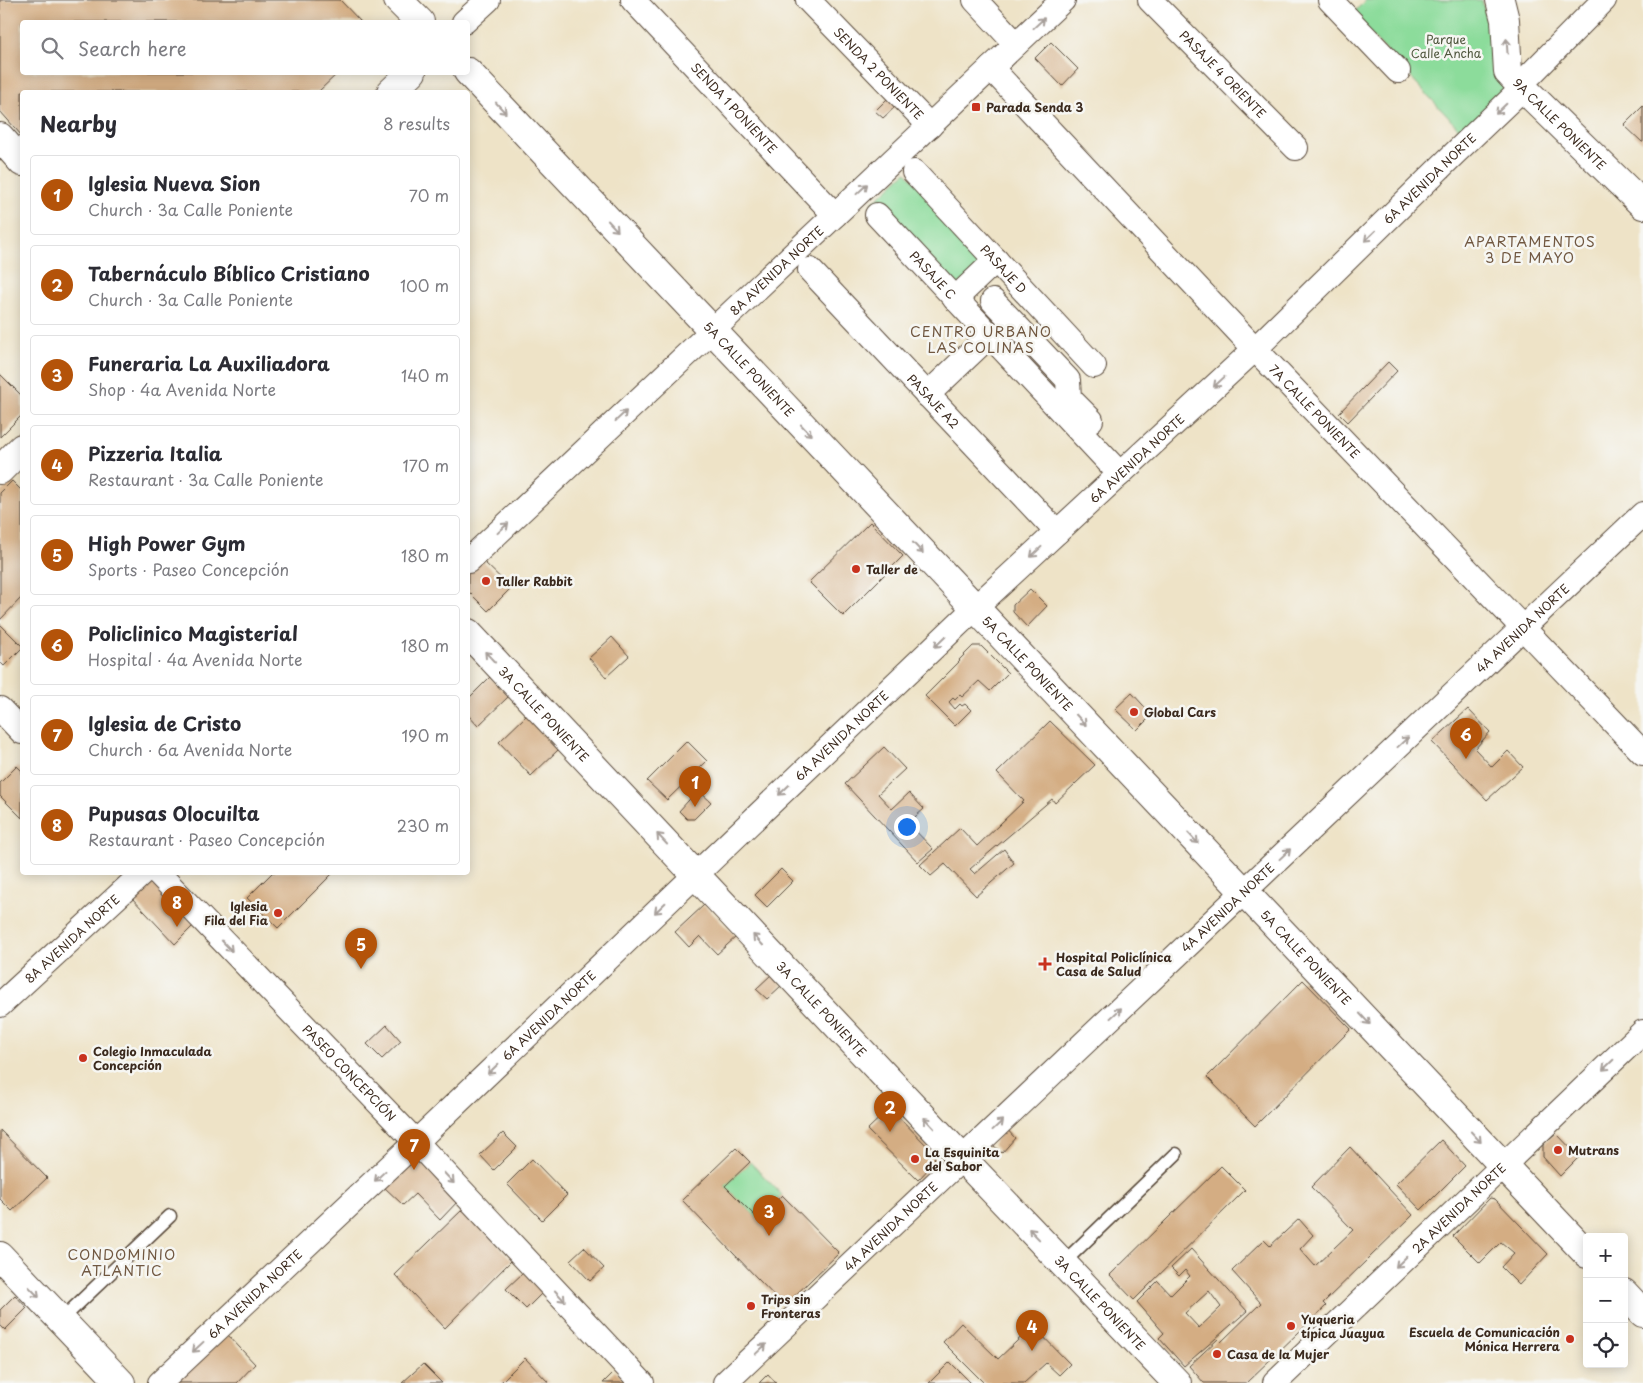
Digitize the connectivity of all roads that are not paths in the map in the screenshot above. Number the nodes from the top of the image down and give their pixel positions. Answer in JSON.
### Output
{"nodes":[{"id":1,"x":398,"y":0,"type":"edge"},
{"id":2,"x":488,"y":0,"type":"edge"},
{"id":3,"x":633,"y":0,"type":"edge"},
{"id":4,"x":808,"y":0,"type":"edge"},
{"id":5,"x":975,"y":0,"type":"edge"},
{"id":6,"x":1063,"y":0,"type":"edge"},
{"id":7,"x":1150,"y":0,"type":"edge"},
{"id":8,"x":1330,"y":0,"type":"edge"},
{"id":9,"x":1500,"y":0,"type":"edge"},
{"id":10,"x":1604,"y":0,"type":"edge"},
{"id":11,"x":418,"y":20,"type":"edge"},
{"id":12,"x":466,"y":20,"type":"edge"},
{"id":13,"x":1016,"y":44,"type":"junction"},
{"id":14,"x":991,"y":68,"type":"junction"},
{"id":15,"x":1398,"y":70,"type":"dead end"},
{"id":16,"x":470,"y":74,"type":"edge"},
{"id":17,"x":409,"y":75,"type":"edge"},
{"id":18,"x":1527,"y":81,"type":"junction"},
{"id":19,"x":393,"y":90,"type":"edge"},
{"id":20,"x":930,"y":126,"type":"junction"},
{"id":21,"x":0,"y":137,"type":"edge"},
{"id":22,"x":1296,"y":148,"type":"dead end"},
{"id":23,"x":20,"y":160,"type":"edge"},
{"id":24,"x":914,"y":172,"type":"dead end"},
{"id":25,"x":1643,"y":205,"type":"edge"},
{"id":26,"x":835,"y":215,"type":"junction"},
{"id":27,"x":877,"y":215,"type":"dead end"},
{"id":28,"x":996,"y":260,"type":"junction"},
{"id":29,"x":810,"y":270,"type":"dead end"},
{"id":30,"x":955,"y":299,"type":"junction"},
{"id":31,"x":993,"y":301,"type":"dead end"},
{"id":32,"x":712,"y":331,"type":"junction"},
{"id":33,"x":989,"y":336,"type":"junction"},
{"id":34,"x":1255,"y":349,"type":"junction"},
{"id":35,"x":1094,"y":366,"type":"dead end"},
{"id":36,"x":927,"y":395,"type":"junction"},
{"id":37,"x":20,"y":450,"type":"edge"},
{"id":38,"x":1126,"y":468,"type":"junction"},
{"id":39,"x":0,"y":470,"type":"edge"},
{"id":40,"x":1643,"y":514,"type":"edge"},
{"id":41,"x":1058,"y":532,"type":"junction"},
{"id":42,"x":470,"y":559,"type":"edge"},
{"id":43,"x":975,"y":608,"type":"junction"},
{"id":44,"x":1523,"y":628,"type":"junction"},
{"id":45,"x":470,"y":635,"type":"edge"},
{"id":46,"x":0,"y":709,"type":"edge"},
{"id":47,"x":20,"y":730,"type":"edge"},
{"id":48,"x":1643,"y":753,"type":"edge"},
{"id":49,"x":696,"y":874,"type":"junction"},
{"id":50,"x":141,"y":875,"type":"edge"},
{"id":51,"x":160,"y":875,"type":"edge"},
{"id":52,"x":1244,"y":892,"type":"junction"},
{"id":53,"x":0,"y":1005,"type":"edge"},
{"id":54,"x":1643,"y":1032,"type":"edge"},
{"id":55,"x":416,"y":1142,"type":"junction"},
{"id":56,"x":1176,"y":1154,"type":"dead end"},
{"id":57,"x":962,"y":1158,"type":"junction"},
{"id":58,"x":1503,"y":1165,"type":"junction"},
{"id":59,"x":170,"y":1216,"type":"dead end"},
{"id":60,"x":1583,"y":1250,"type":"edge"},
{"id":61,"x":0,"y":1256,"type":"edge"},
{"id":62,"x":1063,"y":1263,"type":"junction"},
{"id":63,"x":1628,"y":1298,"type":"edge"},
{"id":64,"x":1643,"y":1313,"type":"edge"},
{"id":65,"x":61,"y":1320,"type":"junction"},
{"id":66,"x":121,"y":1383,"type":"edge"},
{"id":67,"x":160,"y":1383,"type":"edge"},
{"id":68,"x":642,"y":1383,"type":"edge"},
{"id":69,"x":725,"y":1383,"type":"edge"},
{"id":70,"x":1177,"y":1383,"type":"edge"},
{"id":71,"x":1275,"y":1383,"type":"edge"}],
"edges":[{"from":1,"to":11,"type":"main road"},
{"from":2,"to":12,"type":"street"},
{"from":3,"to":26,"type":"street","name":"SENDA 1 PONIENTE"},
{"from":4,"to":20,"type":"street","name":"SENDA 2 PONIENTE"},
{"from":5,"to":13,"type":"street"},
{"from":13,"to":6,"type":"street","name":"8A AVENIDA NORTE","one_way":true},
{"from":7,"to":22,"type":"street","name":"PASAJE 4 ORIENTE"},
{"from":8,"to":15,"type":"street"},
{"from":18,"to":9,"type":"main road","name":"9A CALLE PONIENTE","one_way":true},
{"from":10,"to":18,"type":"street","name":"6A AVENIDA NORTE"},
{"from":13,"to":14,"type":"street","name":"8A AVENIDA NORTE"},
{"from":14,"to":20,"type":"street","name":"8A AVENIDA NORTE"},
{"from":14,"to":34,"type":"street","name":"7A CALLE PONIENTE"},
{"from":16,"to":32,"type":"main road","name":"5A CALLE PONIENTE","one_way":true},
{"from":17,"to":19,"type":"main road"},
{"from":18,"to":25,"type":"main road","name":"9A CALLE PONIENTE"},
{"from":18,"to":34,"type":"street","name":"6A AVENIDA NORTE","one_way":true},
{"from":26,"to":20,"type":"street","name":"8A AVENIDA NORTE","one_way":true},
{"from":21,"to":23,"type":"main road"},
{"from":24,"to":28,"type":"street","name":"PASAJE D"},
{"from":26,"to":32,"type":"street","name":"8A AVENIDA NORTE"},
{"from":27,"to":30,"type":"street","name":"PASAJE C"},
{"from":28,"to":30,"type":"street"},
{"from":28,"to":35,"type":"street","name":"PASAJE D"},
{"from":29,"to":36,"type":"street","name":"PASAJE A2"},
{"from":30,"to":33,"type":"street","name":"PASAJE C"},
{"from":31,"to":38,"type":"street"},
{"from":42,"to":32,"type":"street","name":"8A AVENIDA NORTE","one_way":true},
{"from":32,"to":43,"type":"main road","name":"5A CALLE PONIENTE","one_way":true},
{"from":33,"to":36,"type":"street"},
{"from":33,"to":38,"type":"street","name":"PASAJE C"},
{"from":34,"to":38,"type":"street","name":"6A AVENIDA NORTE","one_way":true},
{"from":34,"to":44,"type":"street","name":"7A CALLE PONIENTE"},
{"from":36,"to":41,"type":"street","name":"PASAJE A2"},
{"from":37,"to":39,"type":"main road"},
{"from":38,"to":41,"type":"street","name":"6A AVENIDA NORTE"},
{"from":40,"to":44,"type":"street","name":"4A AVENIDA NORTE"},
{"from":41,"to":43,"type":"street","name":"6A AVENIDA NORTE","one_way":true},
{"from":43,"to":49,"type":"street","name":"6A AVENIDA NORTE","one_way":true},
{"from":43,"to":52,"type":"main road","name":"5A CALLE PONIENTE","one_way":true},
{"from":44,"to":48,"type":"street","name":"7A CALLE PONIENTE"},
{"from":52,"to":44,"type":"street","name":"4A AVENIDA NORTE","one_way":true},
{"from":49,"to":45,"type":"main road","name":"3A CALLE PONIENTE","one_way":true},
{"from":46,"to":47,"type":"street"},
{"from":49,"to":55,"type":"street","name":"6A AVENIDA NORTE","one_way":true},
{"from":57,"to":49,"type":"main road","name":"3A CALLE PONIENTE","one_way":true},
{"from":50,"to":53,"type":"street","name":"8A AVENIDA NORTE"},
{"from":51,"to":55,"type":"street","name":"PASEO CONCEPCIÓN","one_way":true},
{"from":57,"to":52,"type":"street","name":"4A AVENIDA NORTE","one_way":true},
{"from":52,"to":58,"type":"main road","name":"5A CALLE PONIENTE","one_way":true},
{"from":54,"to":58,"type":"street","name":"2A AVENIDA NORTE","one_way":true},
{"from":55,"to":67,"type":"street","name":"6A AVENIDA NORTE","one_way":true},
{"from":55,"to":68,"type":"street","name":"PASEO CONCEPCIÓN","one_way":true},
{"from":56,"to":62,"type":"lane"},
{"from":62,"to":57,"type":"main road","name":"3A CALLE PONIENTE","one_way":true},
{"from":69,"to":57,"type":"street","name":"4A AVENIDA NORTE","one_way":true},
{"from":58,"to":60,"type":"main road","name":"5A CALLE PONIENTE"},
{"from":58,"to":71,"type":"street","name":"2A AVENIDA NORTE","one_way":true},
{"from":59,"to":65,"type":"lane"},
{"from":61,"to":65,"type":"main road","one_way":true},
{"from":62,"to":70,"type":"main road","name":"3A CALLE PONIENTE"},
{"from":63,"to":64,"type":"main road"},
{"from":65,"to":66,"type":"main road"}]}
